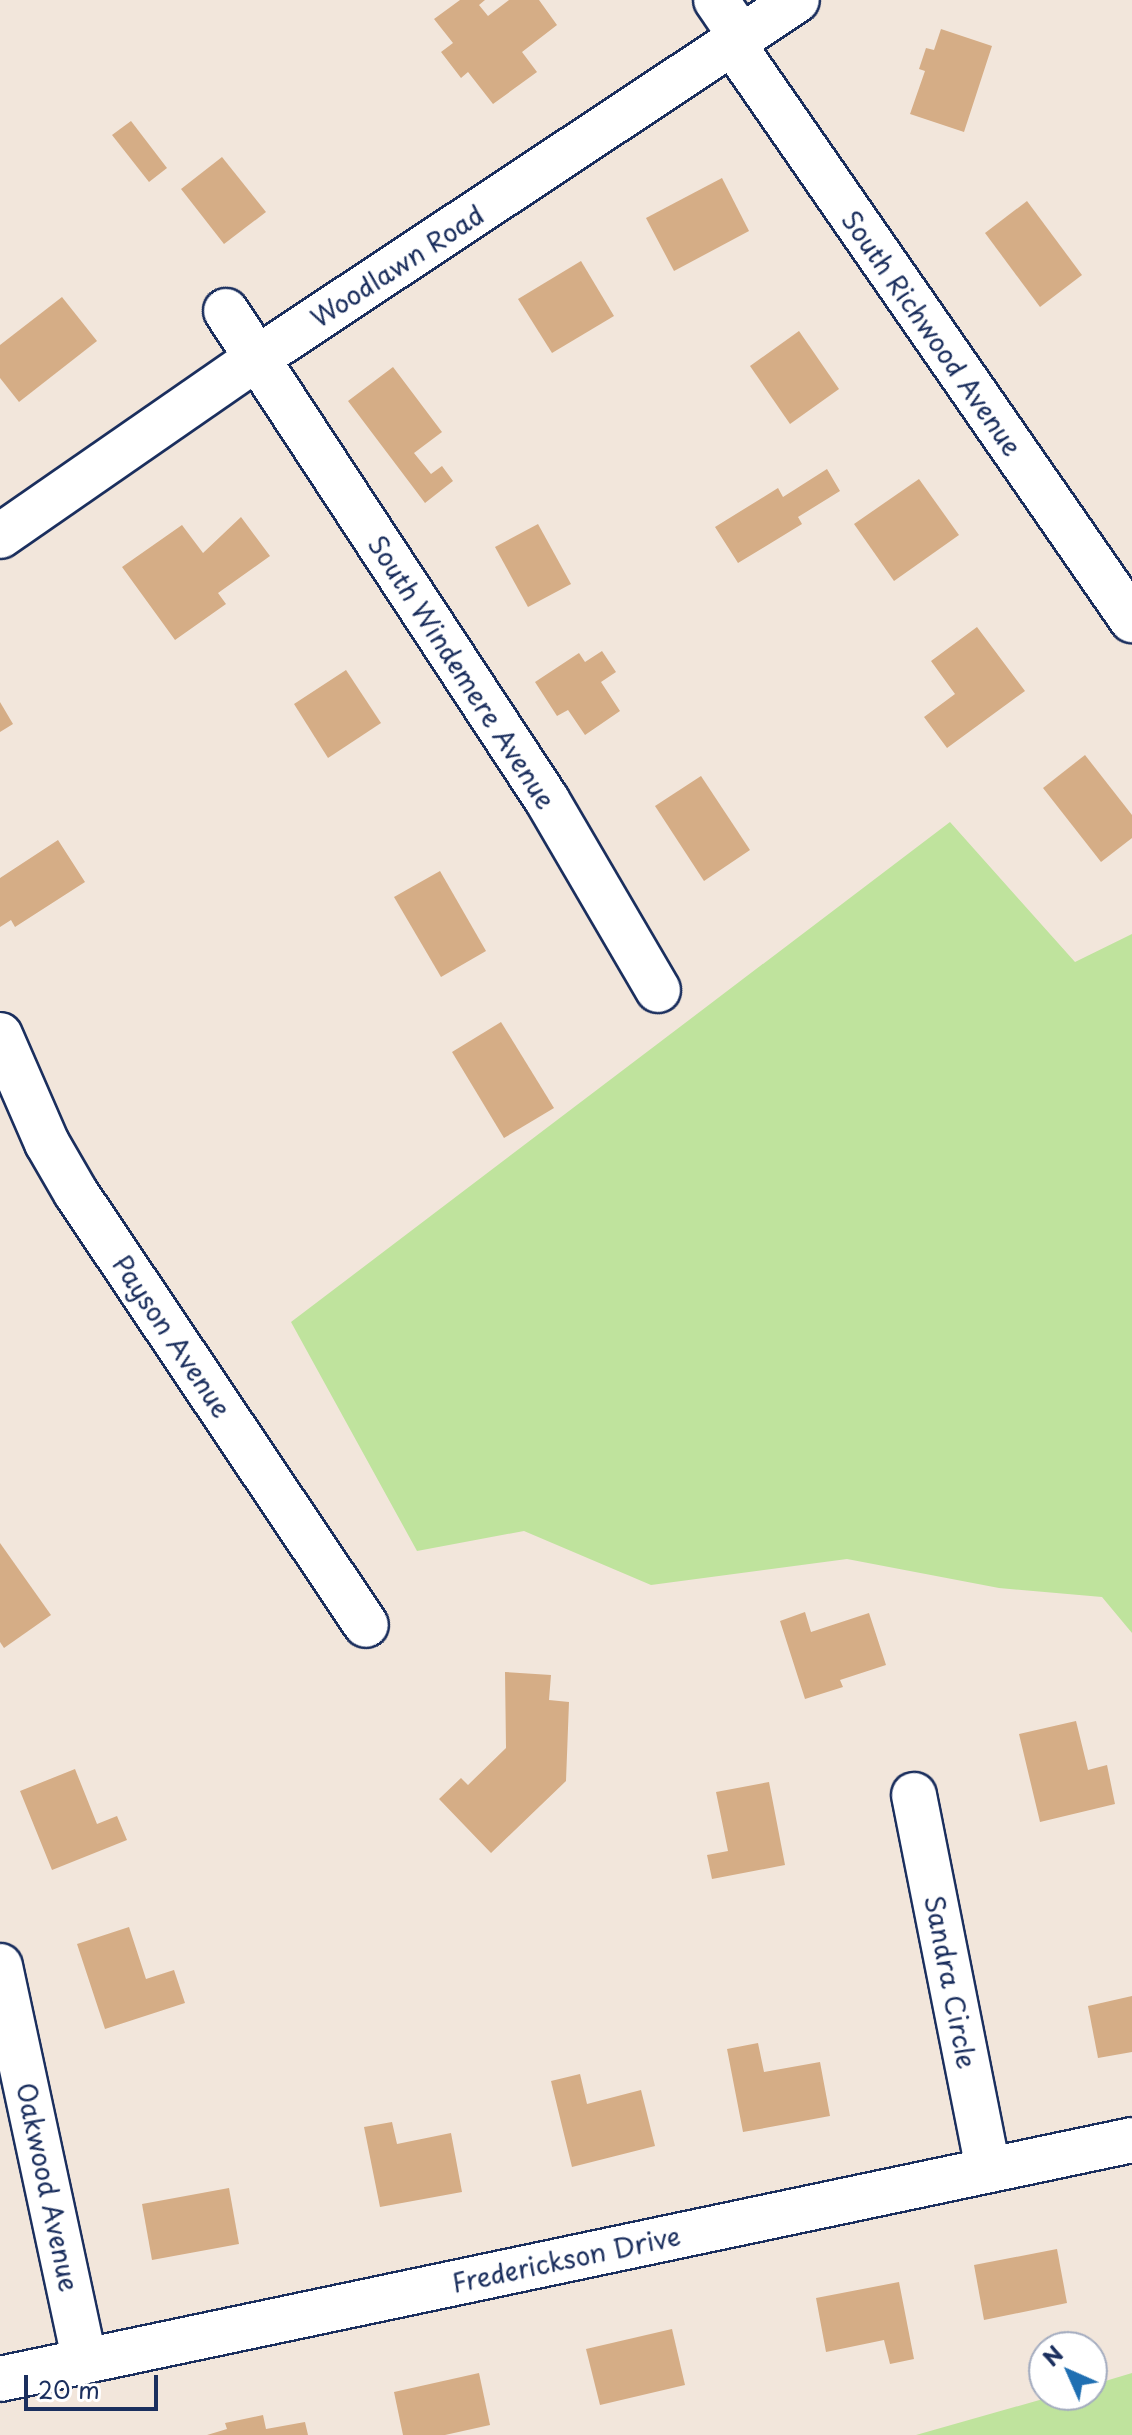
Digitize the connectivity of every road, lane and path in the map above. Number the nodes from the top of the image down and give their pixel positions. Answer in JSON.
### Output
{"nodes":[{"id":1,"x":716,"y":0,"type":"edge"},
{"id":2,"x":797,"y":0,"type":"edge"},
{"id":3,"x":738,"y":41,"type":"junction"},
{"id":4,"x":226,"y":311,"type":"dead end"},
{"id":5,"x":256,"y":359,"type":"junction"},
{"id":6,"x":0,"y":536,"type":"edge"},
{"id":7,"x":1132,"y":620,"type":"edge"},
{"id":8,"x":658,"y":990,"type":"dead end"},
{"id":9,"x":0,"y":1035,"type":"edge"},
{"id":10,"x":366,"y":1625,"type":"dead end"},
{"id":11,"x":914,"y":1795,"type":"dead end"},
{"id":12,"x":0,"y":1966,"type":"edge"},
{"id":13,"x":1132,"y":2140,"type":"edge"},
{"id":14,"x":988,"y":2169,"type":"junction"},
{"id":15,"x":85,"y":2361,"type":"junction"},
{"id":16,"x":0,"y":2379,"type":"edge"}],
"edges":[{"from":1,"to":3,"type":"street","name":"South Richwood Avenue"},
{"from":2,"to":3,"type":"street","name":"Woodlawn Road"},
{"from":3,"to":5,"type":"street","name":"Woodlawn Road"},
{"from":3,"to":7,"type":"street","name":"South Richwood Avenue"},
{"from":4,"to":5,"type":"street","name":"South Windemere Avenue"},
{"from":5,"to":6,"type":"street","name":"Woodlawn Road"},
{"from":5,"to":8,"type":"street","name":"South Windemere Avenue"},
{"from":9,"to":10,"type":"street","name":"Payson Avenue"},
{"from":11,"to":14,"type":"street","name":"Sandra Circle"},
{"from":12,"to":15,"type":"street","name":"Oakwood Avenue"},
{"from":13,"to":14,"type":"street","name":"Frederickson Drive"},
{"from":14,"to":15,"type":"street","name":"Frederickson Drive"},
{"from":15,"to":16,"type":"street","name":"Frederickson Drive"}]}
